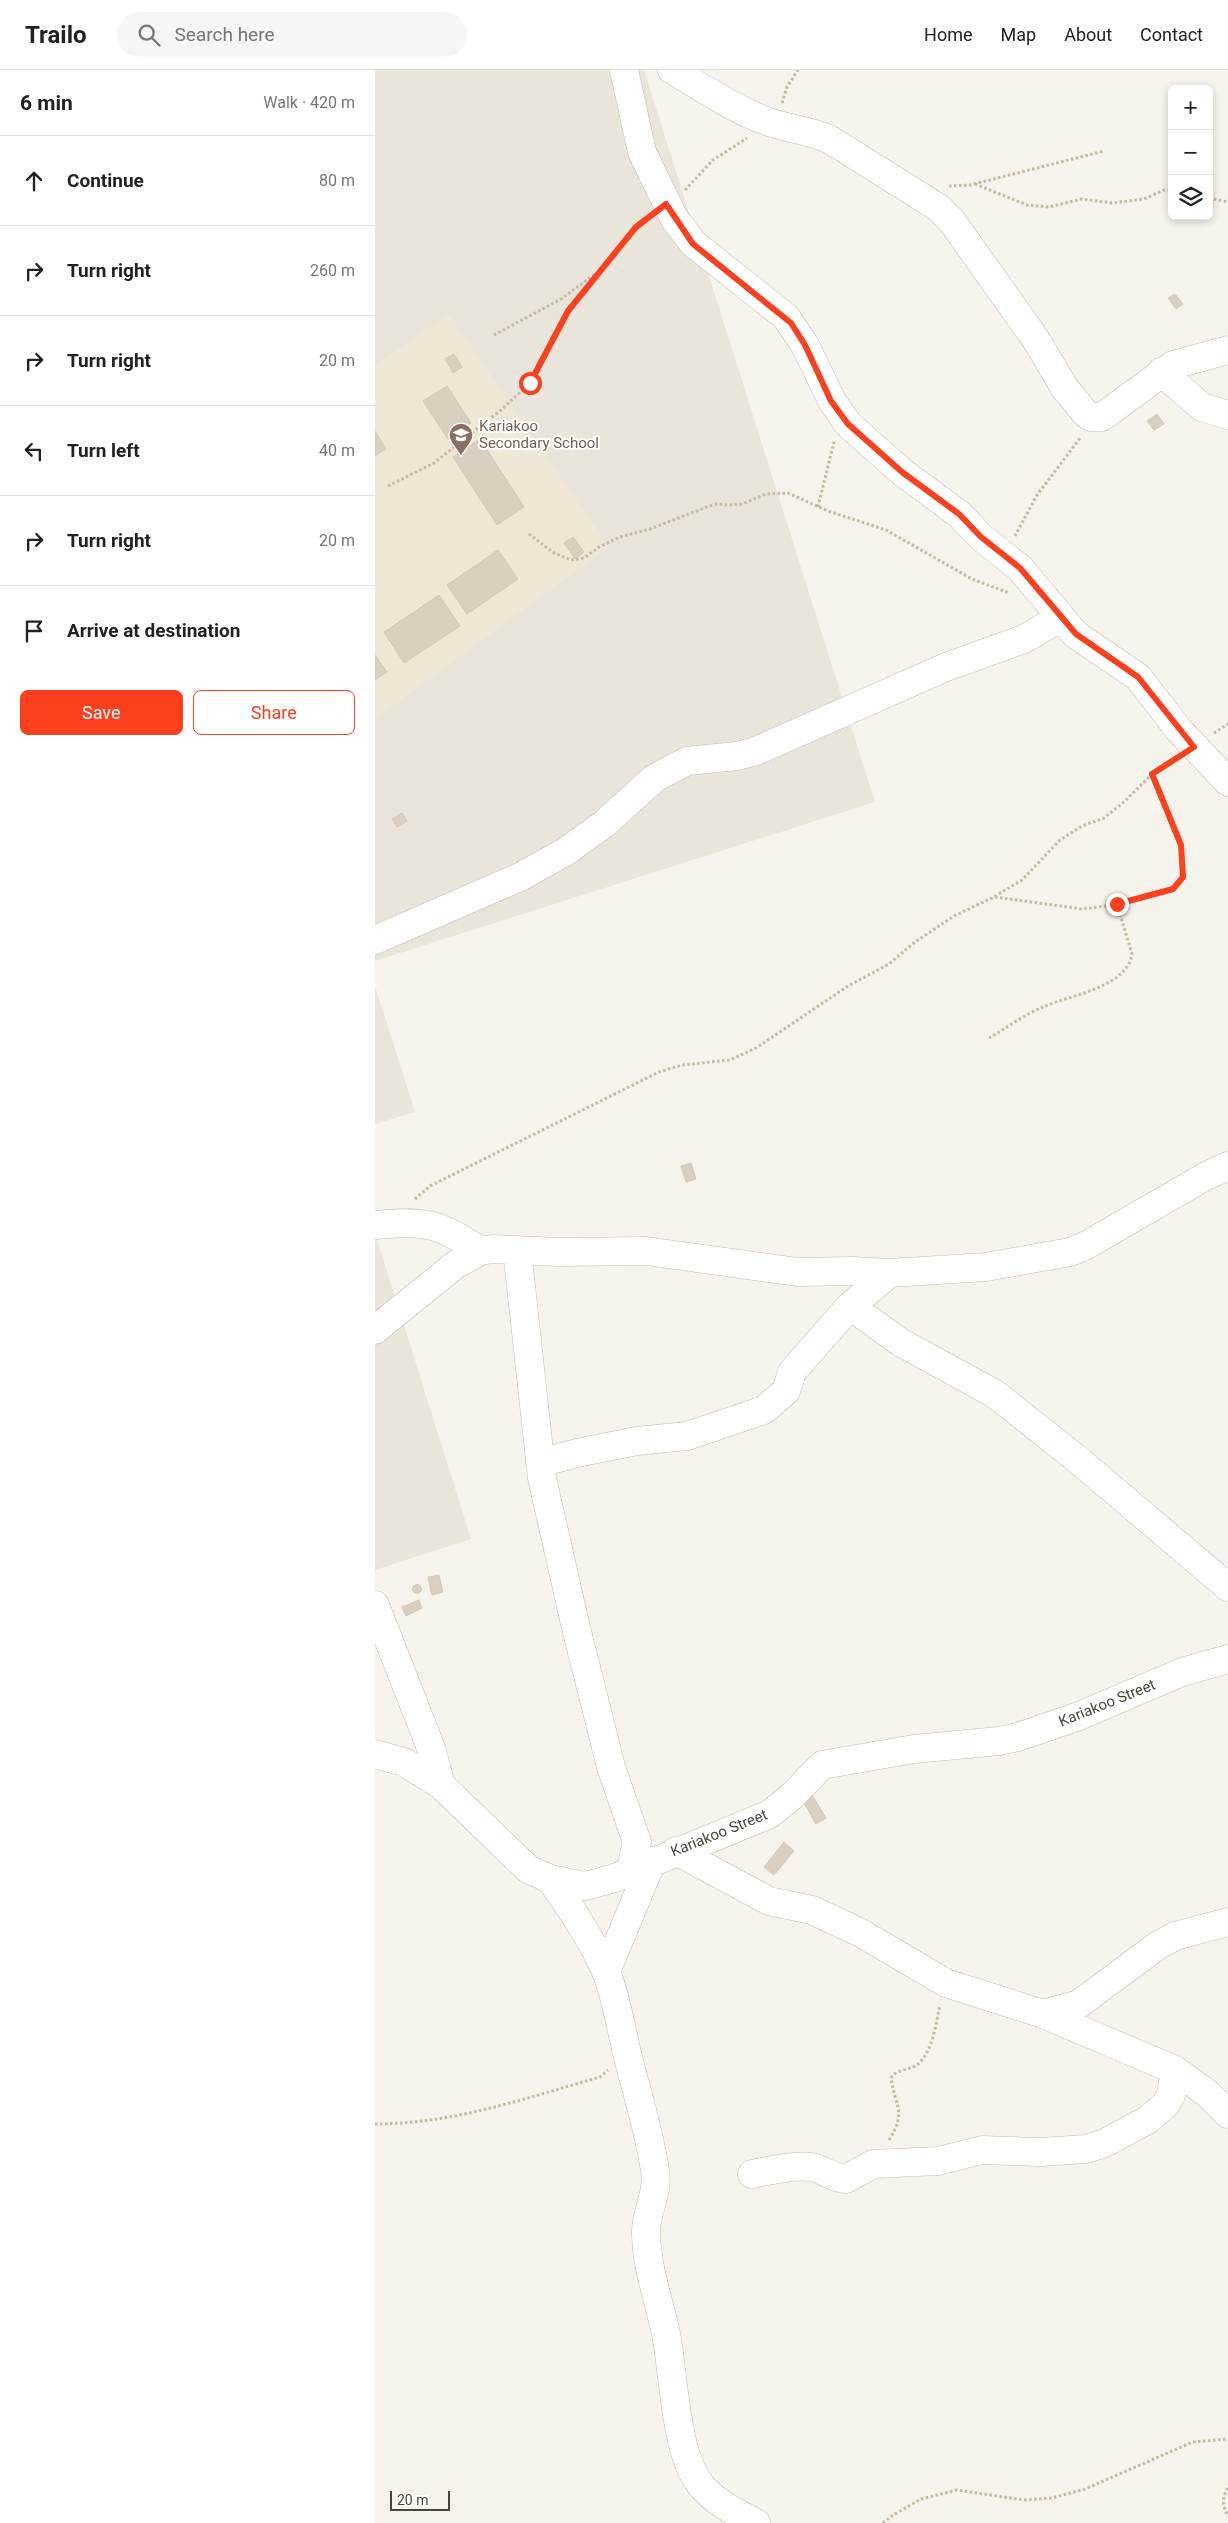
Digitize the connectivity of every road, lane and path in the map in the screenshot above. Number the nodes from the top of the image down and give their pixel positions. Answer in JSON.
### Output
{"nodes":[{"id":1,"x":624,"y":70,"type":"edge"},
{"id":2,"x":672,"y":70,"type":"edge"},
{"id":3,"x":798,"y":70,"type":"edge"},
{"id":4,"x":769,"y":122,"type":"junction"},
{"id":5,"x":1105,"y":152,"type":"dead end"},
{"id":6,"x":975,"y":184,"type":"junction"},
{"id":7,"x":943,"y":186,"type":"dead end"},
{"id":8,"x":1168,"y":190,"type":"edge"},
{"id":9,"x":1213,"y":199,"type":"edge"},
{"id":10,"x":1228,"y":202,"type":"edge"},
{"id":11,"x":666,"y":204,"type":"junction"},
{"id":12,"x":599,"y":271,"type":"junction"},
{"id":13,"x":494,"y":335,"type":"dead end"},
{"id":14,"x":1228,"y":350,"type":"edge"},
{"id":15,"x":1161,"y":372,"type":"junction"},
{"id":16,"x":840,"y":415,"type":"junction"},
{"id":17,"x":1228,"y":415,"type":"edge"},
{"id":18,"x":1097,"y":418,"type":"junction"},
{"id":19,"x":388,"y":486,"type":"dead end"},
{"id":20,"x":818,"y":507,"type":"junction"},
{"id":21,"x":529,"y":534,"type":"dead end"},
{"id":22,"x":1004,"y":556,"type":"junction"},
{"id":23,"x":1016,"y":595,"type":"dead end"},
{"id":24,"x":1060,"y":618,"type":"junction"},
{"id":25,"x":1194,"y":747,"type":"junction"},
{"id":26,"x":1152,"y":774,"type":"junction"},
{"id":27,"x":1228,"y":782,"type":"edge"},
{"id":28,"x":995,"y":897,"type":"junction"},
{"id":29,"x":1117,"y":904,"type":"junction"},
{"id":30,"x":375,"y":940,"type":"edge"},
{"id":31,"x":989,"y":1038,"type":"dead end"},
{"id":32,"x":1228,"y":1166,"type":"edge"},
{"id":33,"x":382,"y":1224,"type":"edge"},
{"id":34,"x":517,"y":1250,"type":"junction"},
{"id":35,"x":480,"y":1251,"type":"junction"},
{"id":36,"x":890,"y":1274,"type":"junction"},
{"id":37,"x":850,"y":1306,"type":"junction"},
{"id":38,"x":375,"y":1330,"type":"edge"},
{"id":39,"x":540,"y":1463,"type":"junction"},
{"id":40,"x":1228,"y":1587,"type":"edge"},
{"id":41,"x":375,"y":1605,"type":"edge"},
{"id":42,"x":1227,"y":1660,"type":"edge"},
{"id":43,"x":375,"y":1754,"type":"edge"},
{"id":44,"x":441,"y":1785,"type":"junction"},
{"id":45,"x":653,"y":1860,"type":"junction"},
{"id":46,"x":550,"y":1879,"type":"junction"},
{"id":47,"x":1228,"y":1922,"type":"edge"},
{"id":48,"x":606,"y":1972,"type":"junction"},
{"id":49,"x":946,"y":1982,"type":"junction"},
{"id":50,"x":1043,"y":2014,"type":"junction"},
{"id":51,"x":622,"y":2034,"type":"junction"},
{"id":52,"x":1175,"y":2070,"type":"junction"},
{"id":53,"x":1228,"y":2114,"type":"edge"},
{"id":54,"x":375,"y":2124,"type":"edge"},
{"id":55,"x":870,"y":2166,"type":"junction"},
{"id":56,"x":753,"y":2174,"type":"dead end"},
{"id":57,"x":1228,"y":2439,"type":"edge"},
{"id":58,"x":1228,"y":2488,"type":"edge"},
{"id":59,"x":1228,"y":2517,"type":"edge"},
{"id":60,"x":756,"y":2523,"type":"edge"},
{"id":61,"x":883,"y":2523,"type":"edge"}],
"edges":[{"from":1,"to":11,"type":"street"},
{"from":2,"to":4,"type":"street"},
{"from":3,"to":4,"type":"path"},
{"from":4,"to":11,"type":"path"},
{"from":4,"to":18,"type":"street"},
{"from":5,"to":6,"type":"path"},
{"from":6,"to":7,"type":"path"},
{"from":6,"to":8,"type":"path"},
{"from":9,"to":10,"type":"path"},
{"from":11,"to":12,"type":"path"},
{"from":11,"to":16,"type":"street"},
{"from":12,"to":13,"type":"path"},
{"from":12,"to":19,"type":"path"},
{"from":14,"to":15,"type":"street"},
{"from":15,"to":17,"type":"street"},
{"from":15,"to":18,"type":"street"},
{"from":16,"to":20,"type":"path"},
{"from":16,"to":22,"type":"street"},
{"from":18,"to":22,"type":"path"},
{"from":20,"to":21,"type":"path"},
{"from":20,"to":23,"type":"path"},
{"from":22,"to":24,"type":"street"},
{"from":24,"to":25,"type":"street"},
{"from":24,"to":30,"type":"street"},
{"from":25,"to":26,"type":"path"},
{"from":25,"to":27,"type":"street"},
{"from":26,"to":28,"type":"path"},
{"from":26,"to":29,"type":"path"},
{"from":28,"to":29,"type":"path"},
{"from":28,"to":33,"type":"path"},
{"from":29,"to":31,"type":"path"},
{"from":32,"to":36,"type":"street"},
{"from":33,"to":35,"type":"street"},
{"from":34,"to":35,"type":"street"},
{"from":34,"to":36,"type":"street"},
{"from":34,"to":39,"type":"street"},
{"from":35,"to":38,"type":"street"},
{"from":36,"to":37,"type":"street"},
{"from":37,"to":39,"type":"street"},
{"from":37,"to":40,"type":"street"},
{"from":39,"to":45,"type":"street"},
{"from":41,"to":44,"type":"street"},
{"from":42,"to":45,"type":"street","name":"Kariakoo Street"},
{"from":43,"to":44,"type":"street","name":"Kariakoo Street"},
{"from":44,"to":46,"type":"street","name":"Kariakoo Street"},
{"from":45,"to":46,"type":"street","name":"Kariakoo Street"},
{"from":45,"to":48,"type":"street"},
{"from":45,"to":49,"type":"street"},
{"from":46,"to":48,"type":"street"},
{"from":47,"to":50,"type":"street"},
{"from":48,"to":51,"type":"street"},
{"from":49,"to":50,"type":"street"},
{"from":49,"to":55,"type":"path"},
{"from":50,"to":52,"type":"street"},
{"from":51,"to":54,"type":"path"},
{"from":51,"to":60,"type":"street"},
{"from":52,"to":53,"type":"street"},
{"from":52,"to":55,"type":"street"},
{"from":55,"to":56,"type":"street"},
{"from":57,"to":61,"type":"path"},
{"from":58,"to":59,"type":"path"}]}
